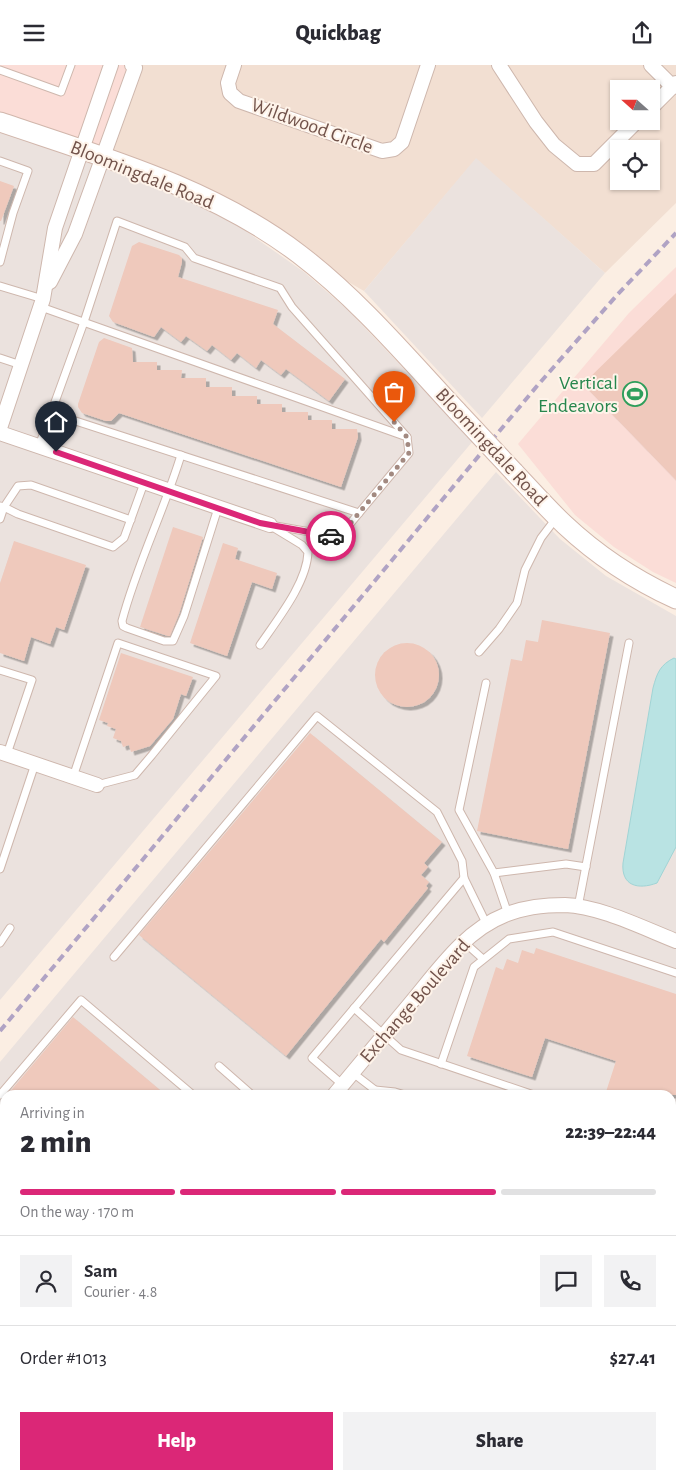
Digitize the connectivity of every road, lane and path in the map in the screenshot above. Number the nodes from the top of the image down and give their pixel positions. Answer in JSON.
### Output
{"nodes":[{"id":1,"x":71,"y":65,"type":"edge"},
{"id":2,"x":111,"y":65,"type":"edge"},
{"id":3,"x":132,"y":65,"type":"edge"},
{"id":4,"x":234,"y":65,"type":"edge"},
{"id":5,"x":428,"y":65,"type":"edge"},
{"id":6,"x":499,"y":65,"type":"edge"},
{"id":7,"x":651,"y":65,"type":"edge"},
{"id":8,"x":0,"y":70,"type":"edge"},
{"id":9,"x":674,"y":85,"type":"edge"},
{"id":10,"x":660,"y":98,"type":"edge"},
{"id":11,"x":0,"y":122,"type":"edge"},
{"id":12,"x":628,"y":130,"type":"edge"},
{"id":13,"x":81,"y":150,"type":"junction"},
{"id":14,"x":103,"y":157,"type":"junction"},
{"id":15,"x":0,"y":161,"type":"edge"},
{"id":16,"x":0,"y":263,"type":"edge"},
{"id":17,"x":0,"y":286,"type":"edge"},
{"id":18,"x":43,"y":300,"type":"junction"},
{"id":19,"x":84,"y":322,"type":"junction"},
{"id":20,"x":0,"y":358,"type":"edge"},
{"id":21,"x":21,"y":365,"type":"junction"},
{"id":22,"x":51,"y":413,"type":"junction"},
{"id":23,"x":0,"y":426,"type":"edge"},
{"id":24,"x":0,"y":433,"type":"edge"},
{"id":25,"x":407,"y":437,"type":"junction"},
{"id":26,"x":39,"y":446,"type":"junction"},
{"id":27,"x":181,"y":455,"type":"junction"},
{"id":28,"x":144,"y":483,"type":"junction"},
{"id":29,"x":170,"y":492,"type":"junction"},
{"id":30,"x":2,"y":507,"type":"edge"},
{"id":31,"x":218,"y":508,"type":"junction"},
{"id":32,"x":359,"y":513,"type":"junction"},
{"id":33,"x":557,"y":517,"type":"junction"},
{"id":34,"x":0,"y":519,"type":"edge"},
{"id":35,"x":131,"y":519,"type":"junction"},
{"id":36,"x":270,"y":525,"type":"junction"},
{"id":37,"x":676,"y":599,"type":"edge"},
{"id":38,"x":629,"y":643,"type":"dead end"},
{"id":39,"x":260,"y":645,"type":"dead end"},
{"id":40,"x":479,"y":652,"type":"dead end"},
{"id":41,"x":0,"y":670,"type":"edge"},
{"id":42,"x":486,"y":683,"type":"dead end"},
{"id":43,"x":4,"y":753,"type":"edge"},
{"id":44,"x":35,"y":764,"type":"junction"},
{"id":45,"x":72,"y":777,"type":"junction"},
{"id":46,"x":97,"y":785,"type":"joint"},
{"id":47,"x":586,"y":867,"type":"junction"},
{"id":48,"x":0,"y":869,"type":"edge"},
{"id":49,"x":494,"y":873,"type":"junction"},
{"id":50,"x":464,"y":879,"type":"junction"},
{"id":51,"x":578,"y":907,"type":"junction"},
{"id":52,"x":508,"y":914,"type":"junction"},
{"id":53,"x":487,"y":925,"type":"junction"},
{"id":54,"x":10,"y":928,"type":"dead end"},
{"id":55,"x":676,"y":941,"type":"edge"},
{"id":56,"x":464,"y":942,"type":"junction"},
{"id":57,"x":0,"y":943,"type":"edge"},
{"id":58,"x":114,"y":957,"type":"dead end"},
{"id":59,"x":483,"y":959,"type":"junction"},
{"id":60,"x":676,"y":973,"type":"edge"},
{"id":61,"x":354,"y":1009,"type":"junction"},
{"id":62,"x":383,"y":1036,"type":"junction"},
{"id":63,"x":441,"y":1064,"type":"junction"},
{"id":64,"x":219,"y":1066,"type":"dead end"},
{"id":65,"x":353,"y":1073,"type":"junction"},
{"id":66,"x":4,"y":1090,"type":"edge"},
{"id":67,"x":186,"y":1090,"type":"edge"},
{"id":68,"x":246,"y":1090,"type":"edge"},
{"id":69,"x":338,"y":1090,"type":"edge"},
{"id":70,"x":370,"y":1090,"type":"edge"},
{"id":71,"x":519,"y":1090,"type":"edge"}],
"edges":[{"from":1,"to":8,"type":"lane"},
{"from":2,"to":13,"type":"street"},
{"from":3,"to":14,"type":"street"},
{"from":4,"to":5,"type":"street","name":"Wildwood Circle"},
{"from":6,"to":12,"type":"street"},
{"from":7,"to":9,"type":"street"},
{"from":9,"to":10,"type":"street"},
{"from":11,"to":13,"type":"main road","name":"Bloomingdale Road"},
{"from":13,"to":14,"type":"main road","name":"Bloomingdale Road"},
{"from":13,"to":18,"type":"street"},
{"from":14,"to":18,"type":"street"},
{"from":14,"to":33,"type":"main road","name":"Bloomingdale Road","bridge":true},
{"from":15,"to":16,"type":"lane"},
{"from":17,"to":18,"type":"lane"},
{"from":18,"to":19,"type":"lane"},
{"from":18,"to":21,"type":"street"},
{"from":19,"to":22,"type":"lane"},
{"from":19,"to":25,"type":"lane"},
{"from":19,"to":25,"type":"lane"},
{"from":20,"to":21,"type":"lane"},
{"from":21,"to":23,"type":"street"},
{"from":22,"to":26,"type":"lane"},
{"from":22,"to":27,"type":"lane"},
{"from":24,"to":26,"type":"street"},
{"from":25,"to":32,"type":"lane"},
{"from":26,"to":28,"type":"street"},
{"from":27,"to":29,"type":"lane"},
{"from":27,"to":32,"type":"lane"},
{"from":28,"to":29,"type":"street"},
{"from":28,"to":35,"type":"lane"},
{"from":29,"to":31,"type":"street"},
{"from":29,"to":31,"type":"lane"},
{"from":30,"to":34,"type":"lane"},
{"from":30,"to":35,"type":"lane"},
{"from":30,"to":35,"type":"lane"},
{"from":31,"to":36,"type":"street"},
{"from":32,"to":36,"type":"lane"},
{"from":33,"to":37,"type":"main road","name":"Bloomingdale Road"},
{"from":33,"to":40,"type":"lane"},
{"from":36,"to":39,"type":"lane"},
{"from":38,"to":47,"type":"lane"},
{"from":41,"to":43,"type":"lane"},
{"from":42,"to":49,"type":"lane"},
{"from":43,"to":44,"type":"street"},
{"from":44,"to":45,"type":"street"},
{"from":44,"to":48,"type":"lane"},
{"from":45,"to":46,"type":"street"},
{"from":45,"to":46,"type":"lane"},
{"from":47,"to":49,"type":"lane"},
{"from":47,"to":51,"type":"lane"},
{"from":49,"to":52,"type":"lane"},
{"from":50,"to":53,"type":"lane"},
{"from":50,"to":58,"type":"lane"},
{"from":50,"to":61,"type":"lane"},
{"from":51,"to":52,"type":"street","name":"Exchange Boulevard"},
{"from":51,"to":55,"type":"street","name":"Exchange Boulevard"},
{"from":52,"to":53,"type":"street","name":"Exchange Boulevard"},
{"from":53,"to":56,"type":"street","name":"Exchange Boulevard"},
{"from":54,"to":57,"type":"lane"},
{"from":56,"to":59,"type":"lane"},
{"from":56,"to":62,"type":"street","name":"Exchange Boulevard"},
{"from":59,"to":60,"type":"lane"},
{"from":59,"to":63,"type":"lane"},
{"from":61,"to":62,"type":"lane"},
{"from":61,"to":69,"type":"lane"},
{"from":62,"to":63,"type":"lane"},
{"from":62,"to":65,"type":"street","name":"Exchange Boulevard"},
{"from":63,"to":71,"type":"lane"},
{"from":64,"to":68,"type":"lane"},
{"from":65,"to":69,"type":"street","name":"Exchange Boulevard"},
{"from":65,"to":70,"type":"lane"},
{"from":66,"to":67,"type":"lane"}]}
